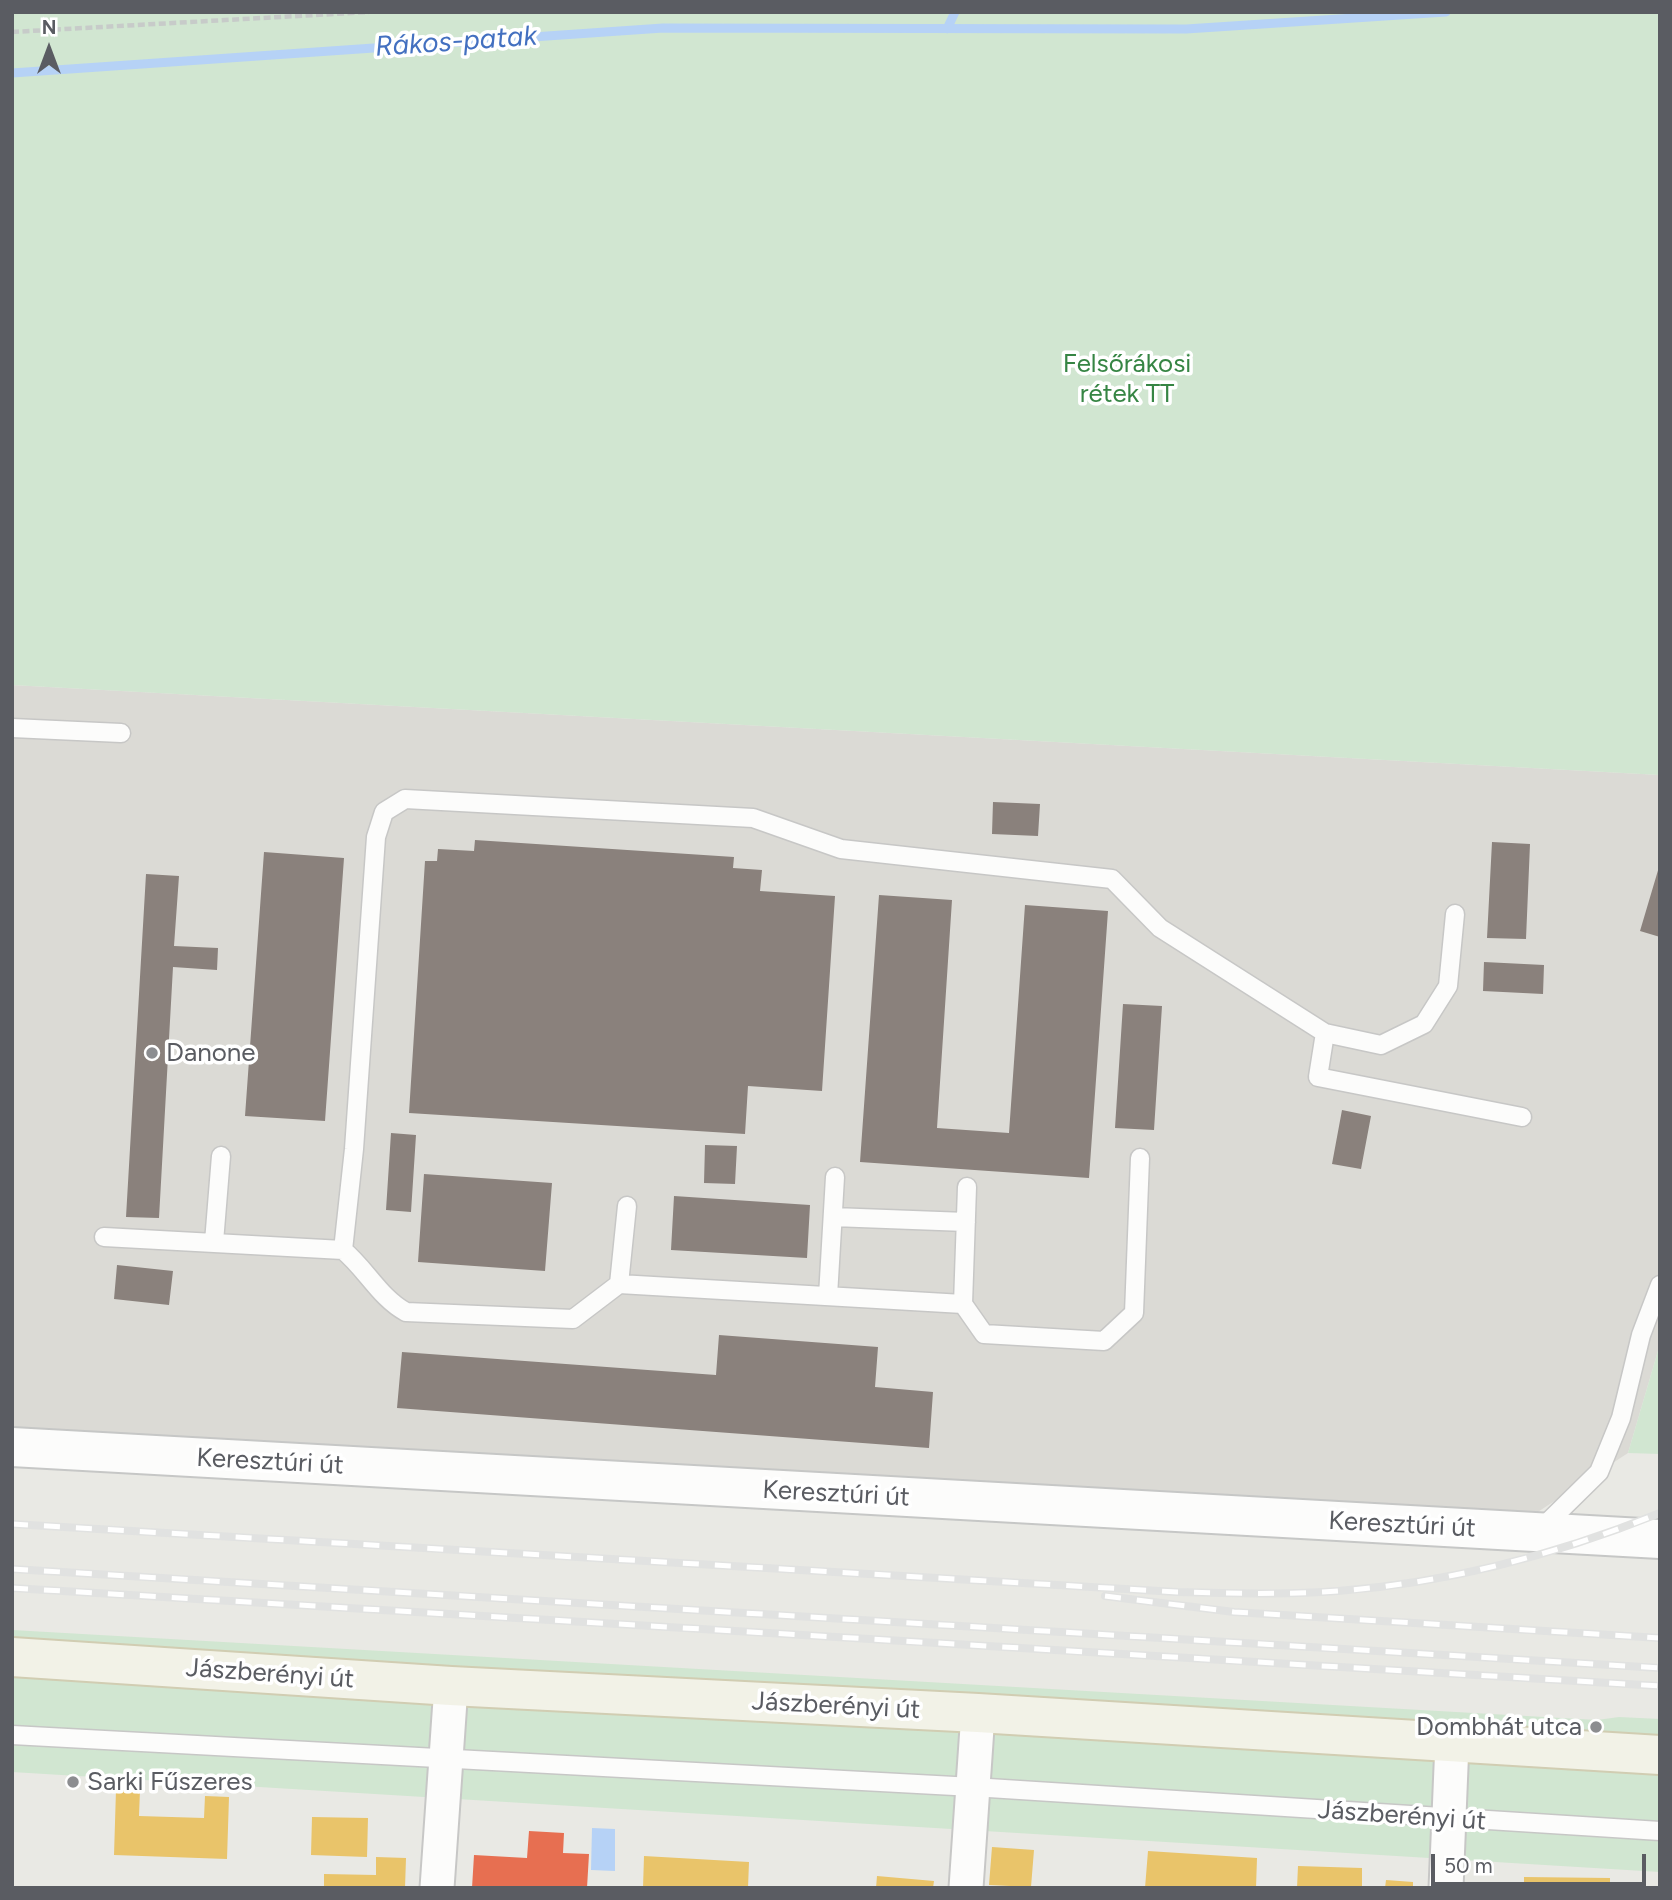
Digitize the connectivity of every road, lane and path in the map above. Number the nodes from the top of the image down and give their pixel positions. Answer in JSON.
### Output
{"nodes":[{"id":1,"x":369,"y":12,"type":"edge"},
{"id":2,"x":12,"y":32,"type":"edge"},
{"id":3,"x":12,"y":728,"type":"edge"},
{"id":4,"x":121,"y":733,"type":"dead end"},
{"id":5,"x":1455,"y":914,"type":"dead end"},
{"id":6,"x":1325,"y":1033,"type":"junction"},
{"id":7,"x":1522,"y":1118,"type":"dead end"},
{"id":8,"x":221,"y":1156,"type":"dead end"},
{"id":9,"x":1140,"y":1158,"type":"dead end"},
{"id":10,"x":835,"y":1177,"type":"dead end"},
{"id":11,"x":967,"y":1187,"type":"dead end"},
{"id":12,"x":627,"y":1206,"type":"dead end"},
{"id":13,"x":833,"y":1217,"type":"junction"},
{"id":14,"x":966,"y":1222,"type":"junction"},
{"id":15,"x":104,"y":1237,"type":"dead end"},
{"id":16,"x":214,"y":1242,"type":"junction"},
{"id":17,"x":343,"y":1250,"type":"junction"},
{"id":18,"x":619,"y":1284,"type":"junction"},
{"id":19,"x":1660,"y":1285,"type":"edge"},
{"id":20,"x":828,"y":1296,"type":"junction"},
{"id":21,"x":963,"y":1304,"type":"junction"},
{"id":22,"x":12,"y":1447,"type":"edge"},
{"id":23,"x":1537,"y":1532,"type":"junction"},
{"id":24,"x":1660,"y":1539,"type":"edge"},
{"id":25,"x":12,"y":1657,"type":"edge"},
{"id":26,"x":451,"y":1686,"type":"junction"},
{"id":27,"x":978,"y":1713,"type":"junction"},
{"id":28,"x":12,"y":1735,"type":"edge"},
{"id":29,"x":1452,"y":1743,"type":"junction"},
{"id":30,"x":1660,"y":1755,"type":"edge"},
{"id":31,"x":446,"y":1757,"type":"junction"},
{"id":32,"x":973,"y":1787,"type":"junction"},
{"id":33,"x":1449,"y":1819,"type":"junction"},
{"id":34,"x":1660,"y":1831,"type":"edge"},
{"id":35,"x":437,"y":1888,"type":"edge"},
{"id":36,"x":966,"y":1888,"type":"edge"},
{"id":37,"x":1446,"y":1888,"type":"edge"}],
"edges":[{"from":1,"to":2,"type":"path"},
{"from":3,"to":4,"type":"lane"},
{"from":5,"to":6,"type":"lane"},
{"from":6,"to":7,"type":"lane"},
{"from":6,"to":17,"type":"lane"},
{"from":8,"to":16,"type":"lane"},
{"from":9,"to":21,"type":"lane"},
{"from":10,"to":13,"type":"lane"},
{"from":11,"to":14,"type":"lane"},
{"from":12,"to":18,"type":"lane"},
{"from":13,"to":14,"type":"lane"},
{"from":13,"to":20,"type":"lane"},
{"from":14,"to":21,"type":"lane"},
{"from":15,"to":16,"type":"lane"},
{"from":16,"to":17,"type":"lane"},
{"from":17,"to":18,"type":"lane"},
{"from":18,"to":20,"type":"lane"},
{"from":19,"to":23,"type":"lane"},
{"from":20,"to":21,"type":"lane"},
{"from":22,"to":23,"type":"main road","name":"Keresztúri út"},
{"from":23,"to":24,"type":"main road","name":"Keresztúri út"},
{"from":25,"to":26,"type":"main road","name":"Jászberényi út"},
{"from":26,"to":27,"type":"main road","name":"Jászberényi út"},
{"from":26,"to":31,"type":"street"},
{"from":27,"to":29,"type":"main road","name":"Jászberényi út"},
{"from":27,"to":32,"type":"street"},
{"from":28,"to":31,"type":"lane","name":"Jászberényi út"},
{"from":29,"to":30,"type":"main road","name":"Jászberényi út"},
{"from":29,"to":33,"type":"street"},
{"from":31,"to":32,"type":"lane","name":"Jászberényi út"},
{"from":31,"to":35,"type":"street"},
{"from":32,"to":33,"type":"lane","name":"Jászberényi út"},
{"from":32,"to":36,"type":"street"},
{"from":33,"to":34,"type":"lane","name":"Jászberényi út"},
{"from":33,"to":37,"type":"street"}]}
